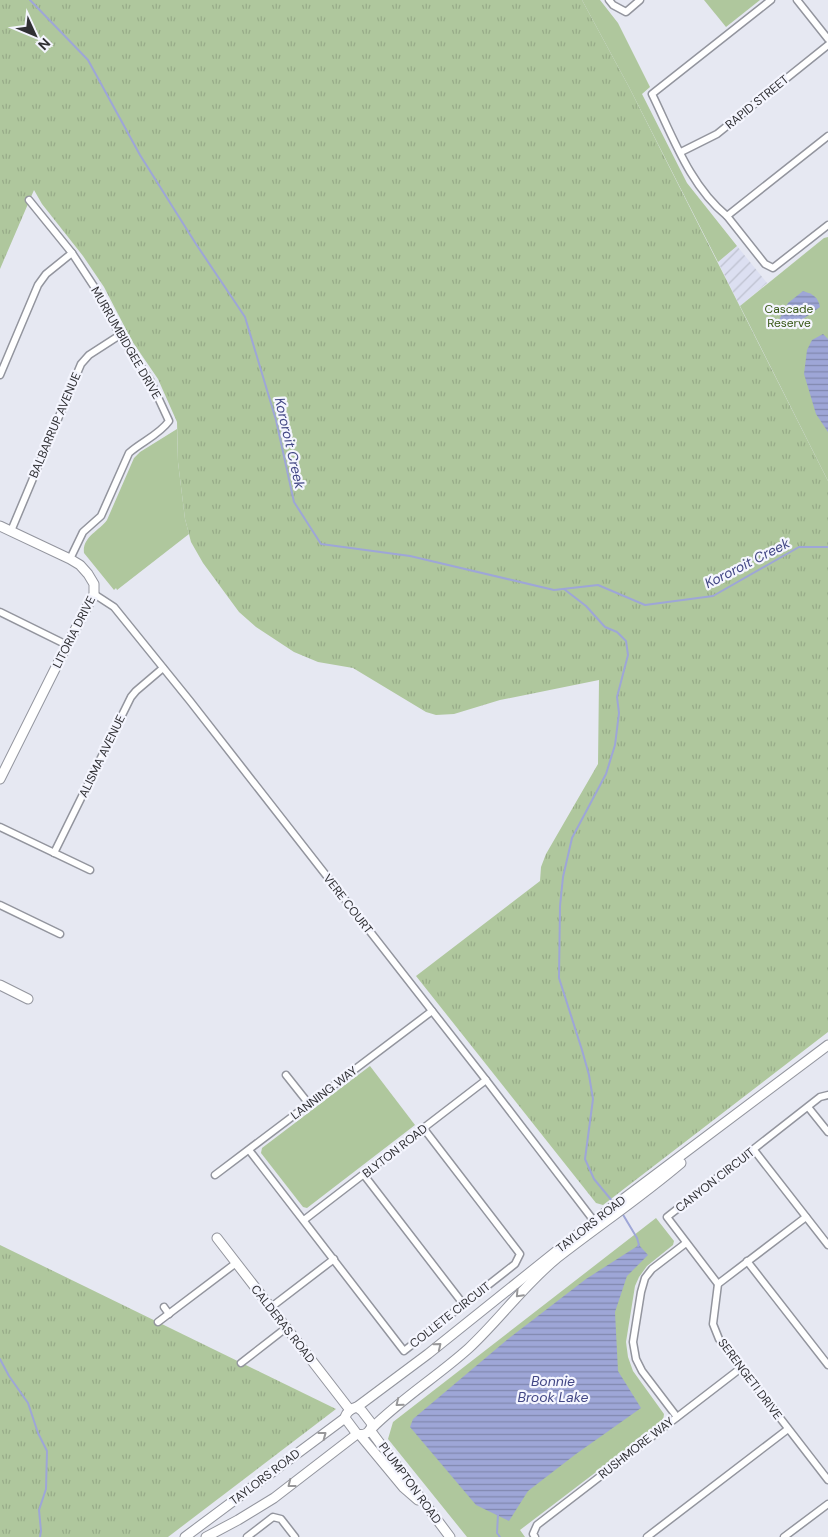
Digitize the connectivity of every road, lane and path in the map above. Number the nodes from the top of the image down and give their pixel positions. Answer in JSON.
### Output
{"nodes":[{"id":1,"x":609,"y":0,"type":"edge"},
{"id":2,"x":640,"y":0,"type":"edge"},
{"id":3,"x":770,"y":0,"type":"edge"},
{"id":4,"x":797,"y":0,"type":"edge"},
{"id":5,"x":828,"y":39,"type":"edge"},
{"id":6,"x":828,"y":45,"type":"edge"},
{"id":7,"x":828,"y":136,"type":"edge"},
{"id":8,"x":681,"y":152,"type":"junction"},
{"id":9,"x":29,"y":200,"type":"dead end"},
{"id":10,"x":727,"y":216,"type":"junction"},
{"id":11,"x":828,"y":225,"type":"edge"},
{"id":12,"x":72,"y":253,"type":"junction"},
{"id":13,"x":120,"y":335,"type":"junction"},
{"id":14,"x":0,"y":375,"type":"edge"},
{"id":15,"x":0,"y":526,"type":"edge"},
{"id":16,"x":10,"y":531,"type":"junction"},
{"id":17,"x":70,"y":559,"type":"junction"},
{"id":18,"x":94,"y":594,"type":"junction"},
{"id":19,"x":0,"y":612,"type":"edge"},
{"id":20,"x":67,"y":645,"type":"junction"},
{"id":21,"x":163,"y":668,"type":"junction"},
{"id":22,"x":0,"y":780,"type":"edge"},
{"id":23,"x":0,"y":827,"type":"edge"},
{"id":24,"x":54,"y":853,"type":"junction"},
{"id":25,"x":90,"y":870,"type":"dead end"},
{"id":26,"x":0,"y":905,"type":"edge"},
{"id":27,"x":60,"y":934,"type":"dead end"},
{"id":28,"x":0,"y":985,"type":"edge"},
{"id":29,"x":28,"y":999,"type":"dead end"},
{"id":30,"x":432,"y":1011,"type":"junction"},
{"id":31,"x":828,"y":1045,"type":"edge"},
{"id":32,"x":286,"y":1075,"type":"dead end"},
{"id":33,"x":486,"y":1080,"type":"junction"},
{"id":34,"x":828,"y":1095,"type":"edge"},
{"id":35,"x":309,"y":1104,"type":"junction"},
{"id":36,"x":808,"y":1107,"type":"junction"},
{"id":37,"x":424,"y":1129,"type":"junction"},
{"id":38,"x":828,"y":1132,"type":"edge"},
{"id":39,"x":249,"y":1150,"type":"junction"},
{"id":40,"x":689,"y":1150,"type":"junction"},
{"id":41,"x":754,"y":1150,"type":"junction"},
{"id":42,"x":216,"y":1175,"type":"dead end"},
{"id":43,"x":364,"y":1175,"type":"junction"},
{"id":44,"x":806,"y":1217,"type":"junction"},
{"id":45,"x":304,"y":1220,"type":"junction"},
{"id":46,"x":594,"y":1221,"type":"junction"},
{"id":47,"x":217,"y":1238,"type":"dead end"},
{"id":48,"x":686,"y":1243,"type":"junction"},
{"id":49,"x":828,"y":1245,"type":"edge"},
{"id":50,"x":334,"y":1259,"type":"junction"},
{"id":51,"x":747,"y":1261,"type":"junction"},
{"id":52,"x":236,"y":1263,"type":"junction"},
{"id":53,"x":718,"y":1284,"type":"junction"},
{"id":54,"x":464,"y":1305,"type":"junction"},
{"id":55,"x":164,"y":1307,"type":"dead end"},
{"id":56,"x":270,"y":1308,"type":"junction"},
{"id":57,"x":169,"y":1314,"type":"junction"},
{"id":58,"x":158,"y":1322,"type":"dead end"},
{"id":59,"x":286,"y":1328,"type":"junction"},
{"id":60,"x":241,"y":1362,"type":"dead end"},
{"id":61,"x":828,"y":1365,"type":"edge"},
{"id":62,"x":741,"y":1368,"type":"junction"},
{"id":63,"x":351,"y":1412,"type":"junction"},
{"id":64,"x":677,"y":1417,"type":"junction"},
{"id":65,"x":371,"y":1429,"type":"junction"},
{"id":66,"x":788,"y":1429,"type":"junction"},
{"id":67,"x":358,"y":1434,"type":"junction"},
{"id":68,"x":828,"y":1480,"type":"edge"},
{"id":69,"x":828,"y":1504,"type":"edge"},
{"id":70,"x":431,"y":1512,"type":"junction"},
{"id":71,"x":185,"y":1537,"type":"edge"},
{"id":72,"x":206,"y":1537,"type":"edge"},
{"id":73,"x":247,"y":1537,"type":"edge"},
{"id":74,"x":295,"y":1537,"type":"edge"},
{"id":75,"x":450,"y":1537,"type":"edge"},
{"id":76,"x":535,"y":1537,"type":"edge"},
{"id":77,"x":647,"y":1537,"type":"edge"},
{"id":78,"x":784,"y":1537,"type":"edge"}],
"edges":[{"from":1,"to":2,"type":"street"},
{"from":3,"to":8,"type":"street"},
{"from":4,"to":5,"type":"street"},
{"from":6,"to":8,"type":"street","name":"RAPID STREET"},
{"from":7,"to":10,"type":"street"},
{"from":8,"to":10,"type":"street"},
{"from":9,"to":12,"type":"street","name":"MURRUMBIDGEE DRIVE"},
{"from":10,"to":11,"type":"street"},
{"from":12,"to":13,"type":"street","name":"MURRUMBIDGEE DRIVE"},
{"from":12,"to":14,"type":"street"},
{"from":13,"to":16,"type":"street","name":"BALBARRUP AVENUE"},
{"from":13,"to":17,"type":"street","name":"MURRUMBIDGEE DRIVE"},
{"from":15,"to":16,"type":"street","name":"LITORIA DRIVE"},
{"from":16,"to":17,"type":"street","name":"LITORIA DRIVE"},
{"from":17,"to":18,"type":"street","name":"LITORIA DRIVE"},
{"from":18,"to":20,"type":"street","name":"LITORIA DRIVE"},
{"from":18,"to":21,"type":"street","name":"VERE COURT"},
{"from":19,"to":20,"type":"street"},
{"from":20,"to":22,"type":"street","name":"LITORIA DRIVE"},
{"from":21,"to":24,"type":"street","name":"ALISMA AVENUE"},
{"from":21,"to":30,"type":"street","name":"VERE COURT"},
{"from":23,"to":24,"type":"street"},
{"from":24,"to":25,"type":"street"},
{"from":26,"to":27,"type":"street"},
{"from":28,"to":29,"type":"street"},
{"from":30,"to":33,"type":"street","name":"VERE COURT"},
{"from":30,"to":35,"type":"street","name":"LANNING WAY"},
{"from":31,"to":40,"type":"street","name":"TAYLORS ROAD"},
{"from":32,"to":35,"type":"street"},
{"from":33,"to":37,"type":"street","name":"BLYTON ROAD"},
{"from":33,"to":46,"type":"street","name":"VERE COURT"},
{"from":34,"to":36,"type":"street","name":"CANYON CIRCUIT"},
{"from":35,"to":39,"type":"street","name":"LANNING WAY"},
{"from":36,"to":38,"type":"street"},
{"from":36,"to":41,"type":"street","name":"CANYON CIRCUIT"},
{"from":37,"to":43,"type":"street","name":"BLYTON ROAD"},
{"from":37,"to":54,"type":"street","name":"COLLETE CIRCUIT"},
{"from":39,"to":42,"type":"street","name":"LANNING WAY"},
{"from":39,"to":45,"type":"street","name":"COLLETE CIRCUIT"},
{"from":40,"to":46,"type":"street","name":"TAYLORS ROAD"},
{"from":40,"to":65,"type":"street","one_way":true},
{"from":41,"to":44,"type":"street"},
{"from":41,"to":48,"type":"street","name":"CANYON CIRCUIT"},
{"from":43,"to":45,"type":"street","name":"BLYTON ROAD"},
{"from":43,"to":54,"type":"street"},
{"from":44,"to":49,"type":"street"},
{"from":44,"to":51,"type":"street"},
{"from":45,"to":50,"type":"street","name":"COLLETE CIRCUIT"},
{"from":63,"to":46,"type":"street","name":"TAYLORS ROAD","one_way":true},
{"from":47,"to":52,"type":"street","name":"CALDERAS ROAD"},
{"from":48,"to":53,"type":"street","name":"CANYON CIRCUIT"},
{"from":48,"to":64,"type":"street","name":"RUSHMORE WAY"},
{"from":50,"to":54,"type":"street","name":"COLLETE CIRCUIT"},
{"from":50,"to":56,"type":"street"},
{"from":51,"to":53,"type":"street"},
{"from":51,"to":61,"type":"street"},
{"from":52,"to":56,"type":"street","name":"CALDERAS ROAD"},
{"from":52,"to":57,"type":"street"},
{"from":53,"to":62,"type":"street","name":"SERENGETI DRIVE"},
{"from":55,"to":57,"type":"street"},
{"from":56,"to":59,"type":"street","name":"CALDERAS ROAD"},
{"from":57,"to":58,"type":"street"},
{"from":59,"to":60,"type":"street"},
{"from":59,"to":63,"type":"street","name":"CALDERAS ROAD"},
{"from":62,"to":64,"type":"street"},
{"from":62,"to":66,"type":"street","name":"SERENGETI DRIVE"},
{"from":63,"to":65,"type":"street","name":"PLUMPTON ROAD"},
{"from":63,"to":67,"type":"street"},
{"from":71,"to":63,"type":"street","name":"TAYLORS ROAD","one_way":true},
{"from":64,"to":76,"type":"street","name":"RUSHMORE WAY"},
{"from":65,"to":67,"type":"street"},
{"from":65,"to":70,"type":"street","name":"PLUMPTON ROAD"},
{"from":66,"to":68,"type":"street","name":"SERENGETI DRIVE"},
{"from":66,"to":77,"type":"street"},
{"from":67,"to":70,"type":"street"},
{"from":67,"to":72,"type":"street","one_way":true},
{"from":69,"to":78,"type":"street"},
{"from":70,"to":75,"type":"street","name":"PLUMPTON ROAD"},
{"from":73,"to":74,"type":"street"}]}
